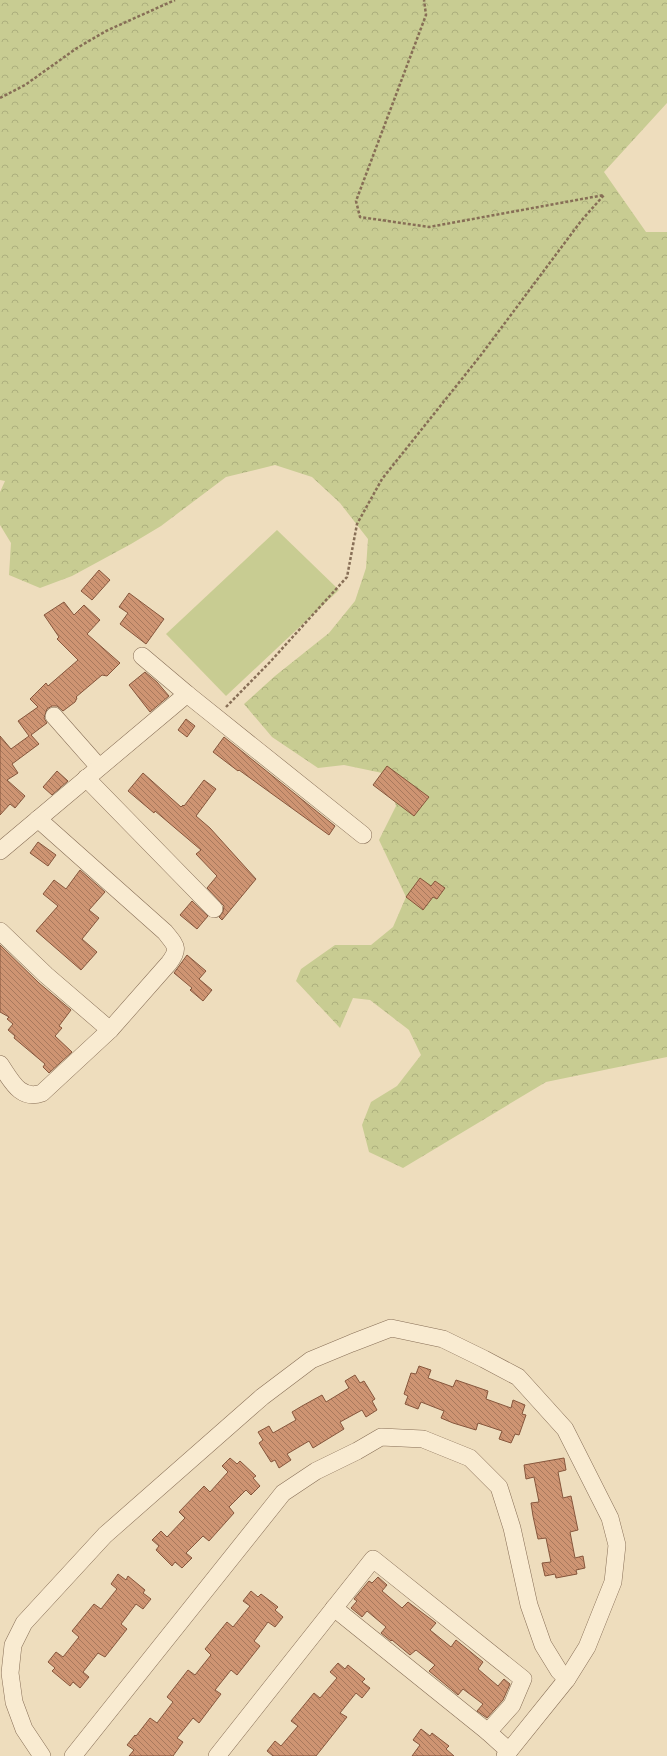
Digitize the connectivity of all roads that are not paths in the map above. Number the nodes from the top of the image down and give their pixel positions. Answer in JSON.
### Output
{"nodes":[{"id":1,"x":142,"y":656,"type":"dead end"},
{"id":2,"x":186,"y":694,"type":"junction"},
{"id":3,"x":54,"y":716,"type":"dead end"},
{"id":4,"x":99,"y":767,"type":"junction"},
{"id":5,"x":86,"y":778,"type":"junction"},
{"id":6,"x":38,"y":819,"type":"junction"},
{"id":7,"x":363,"y":835,"type":"dead end"},
{"id":8,"x":0,"y":851,"type":"edge"},
{"id":9,"x":214,"y":909,"type":"dead end"},
{"id":10,"x":0,"y":931,"type":"edge"},
{"id":11,"x":110,"y":1030,"type":"junction"},
{"id":12,"x":0,"y":1064,"type":"edge"},
{"id":13,"x":334,"y":1608,"type":"junction"},
{"id":14,"x":567,"y":1679,"type":"junction"},
{"id":15,"x":488,"y":1732,"type":"junction"},
{"id":16,"x":507,"y":1754,"type":"edge"},
{"id":17,"x":42,"y":1756,"type":"edge"},
{"id":18,"x":73,"y":1756,"type":"edge"},
{"id":19,"x":217,"y":1756,"type":"edge"}],
"edges":[{"from":1,"to":2,"type":"street"},
{"from":2,"to":4,"type":"street"},
{"from":2,"to":7,"type":"street"},
{"from":3,"to":4,"type":"street"},
{"from":4,"to":5,"type":"street"},
{"from":5,"to":6,"type":"street"},
{"from":5,"to":9,"type":"street"},
{"from":6,"to":8,"type":"street"},
{"from":6,"to":11,"type":"street"},
{"from":10,"to":11,"type":"street"},
{"from":11,"to":12,"type":"street"},
{"from":13,"to":15,"type":"street"},
{"from":13,"to":15,"type":"street"},
{"from":13,"to":19,"type":"street"},
{"from":14,"to":16,"type":"street"},
{"from":14,"to":17,"type":"street"},
{"from":14,"to":18,"type":"street"},
{"from":15,"to":16,"type":"street"}]}
